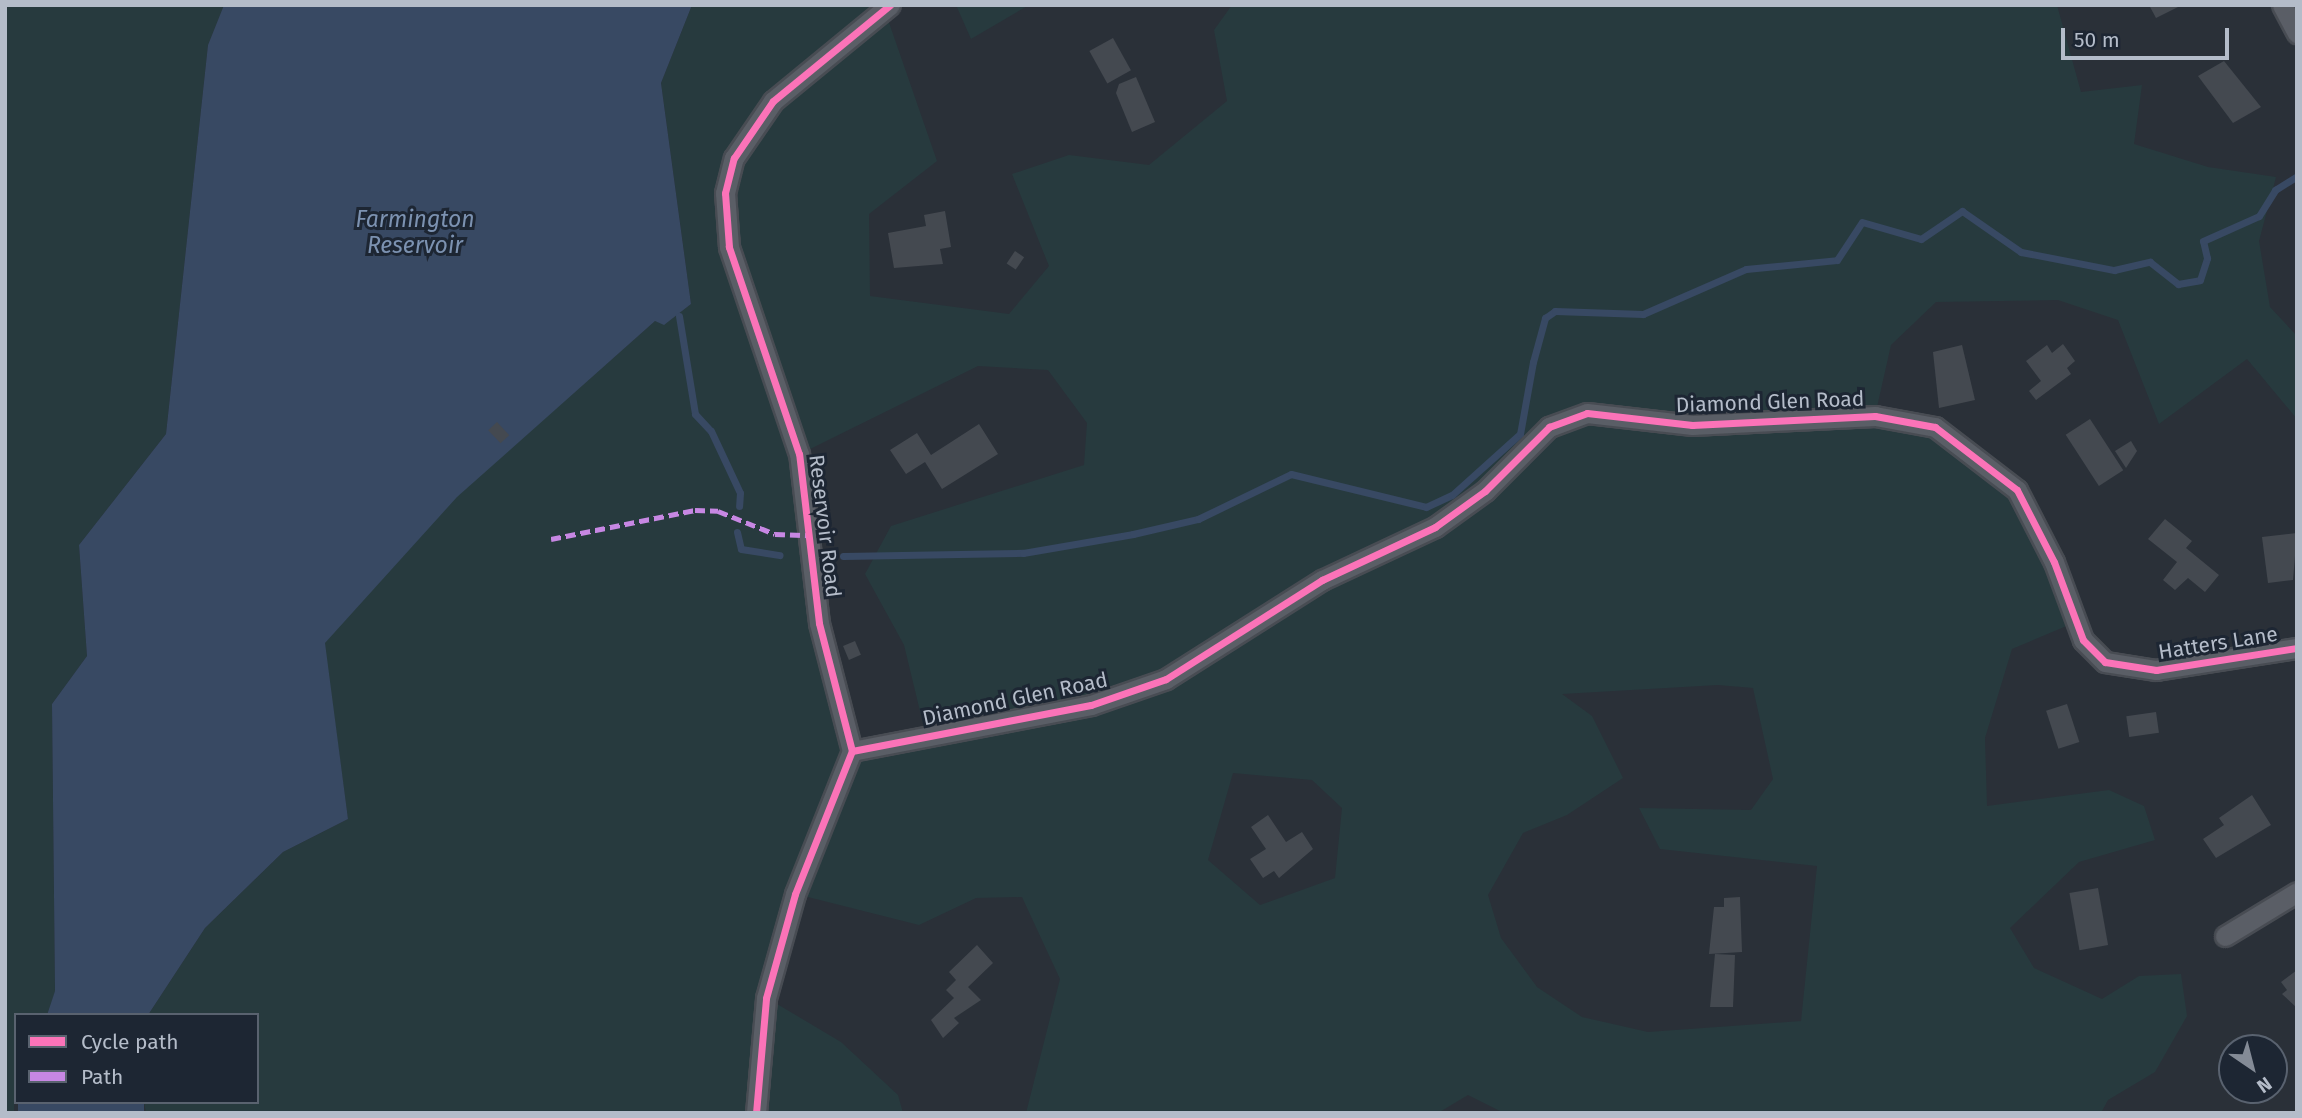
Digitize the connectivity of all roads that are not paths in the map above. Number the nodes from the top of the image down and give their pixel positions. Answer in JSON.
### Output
{"nodes":[{"id":1,"x":890,"y":5,"type":"edge"},
{"id":2,"x":2282,"y":5,"type":"edge"},
{"id":3,"x":2297,"y":33,"type":"edge"},
{"id":4,"x":2297,"y":648,"type":"edge"},
{"id":5,"x":2105,"y":662,"type":"joint"},
{"id":6,"x":852,"y":751,"type":"junction"},
{"id":7,"x":2297,"y":892,"type":"edge"},
{"id":8,"x":2225,"y":936,"type":"dead end"},
{"id":9,"x":756,"y":1113,"type":"edge"}],
"edges":[{"from":1,"to":6,"type":"street","name":"Reservoir Road"},
{"from":2,"to":3,"type":"street"},
{"from":4,"to":5,"type":"street","name":"Hatters Lane"},
{"from":5,"to":6,"type":"street","name":"Diamond Glen Road"},
{"from":6,"to":9,"type":"street"},
{"from":7,"to":8,"type":"street"}]}
